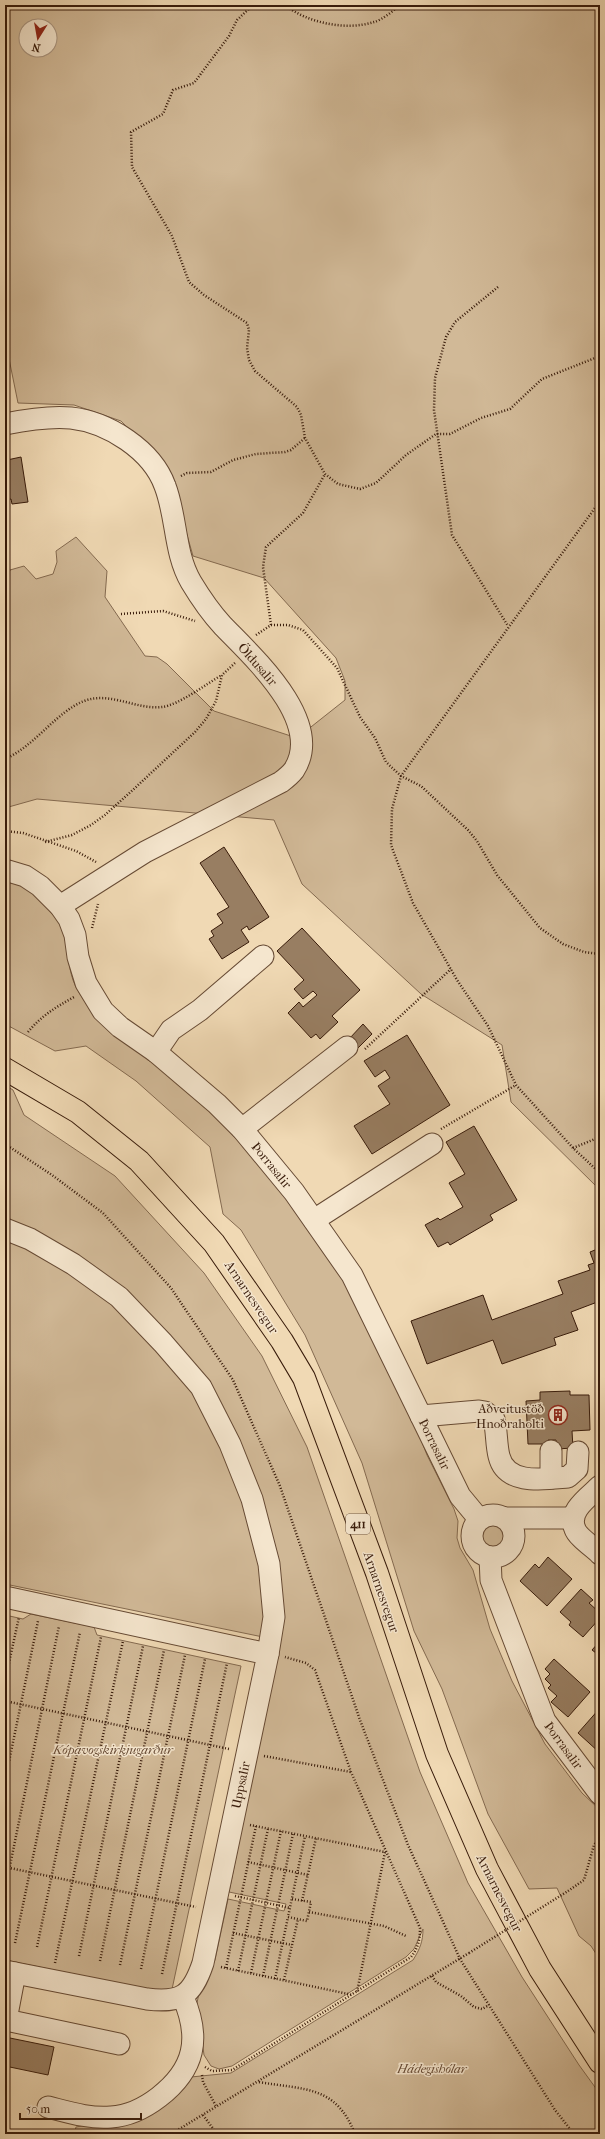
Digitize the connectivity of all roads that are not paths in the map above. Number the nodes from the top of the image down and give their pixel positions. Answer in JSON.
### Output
{"nodes":[{"id":1,"x":5,"y":424,"type":"edge"},
{"id":2,"x":5,"y":870,"type":"edge"},
{"id":3,"x":60,"y":906,"type":"junction"},
{"id":4,"x":263,"y":956,"type":"dead end"},
{"id":5,"x":354,"y":1050,"type":"road end"},
{"id":6,"x":156,"y":1052,"type":"junction"},
{"id":7,"x":5,"y":1069,"type":"edge"},
{"id":8,"x":242,"y":1128,"type":"junction"},
{"id":9,"x":432,"y":1144,"type":"dead end"},
{"id":10,"x":314,"y":1220,"type":"junction"},
{"id":11,"x":5,"y":1229,"type":"edge"},
{"id":12,"x":421,"y":1416,"type":"junction"},
{"id":13,"x":551,"y":1451,"type":"dead end"},
{"id":14,"x":578,"y":1452,"type":"dead end"},
{"id":15,"x":551,"y":1478,"type":"junction"},
{"id":16,"x":600,"y":1486,"type":"edge"},
{"id":17,"x":505,"y":1518,"type":"junction"},
{"id":18,"x":479,"y":1519,"type":"junction"},
{"id":19,"x":574,"y":1524,"type":"junction"},
{"id":20,"x":515,"y":1537,"type":"junction"},
{"id":21,"x":600,"y":1554,"type":"edge"},
{"id":22,"x":490,"y":1557,"type":"junction"},
{"id":23,"x":23,"y":1601,"type":"edge"},
{"id":24,"x":268,"y":1654,"type":"junction"},
{"id":25,"x":600,"y":1794,"type":"edge"},
{"id":26,"x":10,"y":1972,"type":"edge"},
{"id":27,"x":183,"y":1997,"type":"junction"},
{"id":28,"x":119,"y":2044,"type":"dead end"},
{"id":29,"x":600,"y":2062,"type":"edge"},
{"id":30,"x":48,"y":2107,"type":"dead end"}],
"edges":[{"from":1,"to":3,"type":"street","name":"Öldusalir"},
{"from":2,"to":3,"type":"street","name":"Þorrasalir"},
{"from":3,"to":6,"type":"street","name":"Þorrasalir"},
{"from":4,"to":6,"type":"street"},
{"from":5,"to":8,"type":"street"},
{"from":6,"to":8,"type":"street","name":"Þorrasalir"},
{"from":7,"to":29,"type":"main road","name":"Arnarnesvegur","number":"411"},
{"from":8,"to":10,"type":"street","name":"Þorrasalir"},
{"from":9,"to":10,"type":"street"},
{"from":10,"to":12,"type":"street","name":"Þorrasalir"},
{"from":11,"to":24,"type":"street","name":"Uppsalir"},
{"from":12,"to":15,"type":"street"},
{"from":12,"to":18,"type":"street","name":"Þorrasalir"},
{"from":13,"to":15,"type":"street"},
{"from":14,"to":15,"type":"street"},
{"from":16,"to":19,"type":"street"},
{"from":17,"to":18,"type":"street"},
{"from":17,"to":19,"type":"street"},
{"from":17,"to":20,"type":"street"},
{"from":18,"to":22,"type":"street"},
{"from":19,"to":20,"type":"street"},
{"from":19,"to":21,"type":"street"},
{"from":20,"to":22,"type":"street"},
{"from":22,"to":25,"type":"street","name":"Þorrasalir"},
{"from":23,"to":24,"type":"street"},
{"from":24,"to":27,"type":"street","name":"Uppsalir"},
{"from":26,"to":27,"type":"street"},
{"from":26,"to":28,"type":"street"},
{"from":27,"to":30,"type":"street"}]}
